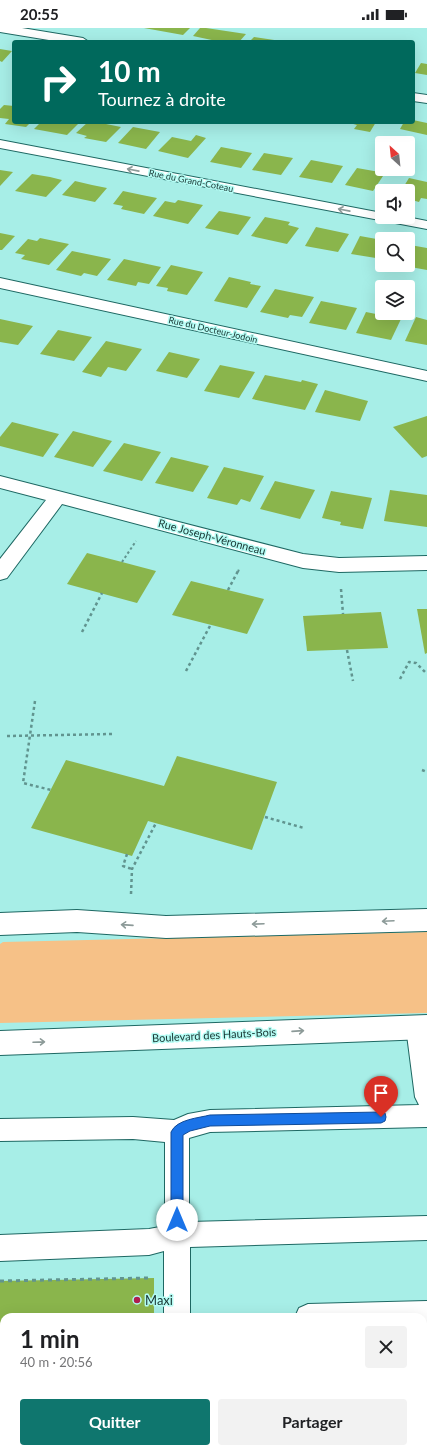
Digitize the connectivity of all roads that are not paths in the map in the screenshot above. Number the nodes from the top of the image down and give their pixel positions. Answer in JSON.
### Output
{"nodes":[{"id":1,"x":0,"y":28,"type":"edge"},
{"id":2,"x":43,"y":31,"type":"edge"},
{"id":3,"x":76,"y":40,"type":"edge"},
{"id":4,"x":415,"y":97,"type":"edge"},
{"id":5,"x":427,"y":99,"type":"edge"},
{"id":6,"x":0,"y":144,"type":"edge"},
{"id":7,"x":375,"y":215,"type":"edge"},
{"id":8,"x":415,"y":223,"type":"edge"},
{"id":9,"x":427,"y":225,"type":"edge"},
{"id":10,"x":0,"y":283,"type":"edge"},
{"id":11,"x":427,"y":376,"type":"edge"},
{"id":12,"x":0,"y":482,"type":"edge"},
{"id":13,"x":58,"y":497,"type":"junction"},
{"id":14,"x":427,"y":563,"type":"edge"},
{"id":15,"x":0,"y":573,"type":"edge"},
{"id":16,"x":427,"y":920,"type":"edge"},
{"id":17,"x":0,"y":924,"type":"edge"},
{"id":18,"x":422,"y":1027,"type":"edge"},
{"id":19,"x":0,"y":1043,"type":"edge"},
{"id":20,"x":427,"y":1097,"type":"edge"},
{"id":21,"x":427,"y":1116,"type":"edge"},
{"id":22,"x":0,"y":1130,"type":"edge"},
{"id":23,"x":177,"y":1132,"type":"junction"},
{"id":24,"x":427,"y":1228,"type":"edge"},
{"id":25,"x":177,"y":1235,"type":"junction"},
{"id":26,"x":0,"y":1248,"type":"edge"},
{"id":27,"x":177,"y":1313,"type":"edge"}],
"edges":[{"from":1,"to":2,"type":"street"},
{"from":2,"to":3,"type":"street"},
{"from":4,"to":5,"type":"street"},
{"from":7,"to":6,"type":"street","name":"Rue du Grand-Coteau","one_way":true},
{"from":8,"to":9,"type":"street","name":"Rue du Grand-Coteau"},
{"from":10,"to":11,"type":"street","name":"Rue du Docteur-Jodoin"},
{"from":12,"to":13,"type":"street","name":"Rue Joseph-Véronneau"},
{"from":13,"to":14,"type":"street","name":"Rue Joseph-Véronneau"},
{"from":13,"to":15,"type":"street"},
{"from":16,"to":17,"type":"street","one_way":true},
{"from":19,"to":18,"type":"street","name":"Boulevard des Hauts-Bois","one_way":true},
{"from":18,"to":20,"type":"lane"},
{"from":21,"to":23,"type":"lane"},
{"from":22,"to":23,"type":"lane"},
{"from":23,"to":25,"type":"lane"},
{"from":24,"to":25,"type":"lane"},
{"from":25,"to":26,"type":"lane"},
{"from":25,"to":27,"type":"lane"}]}
